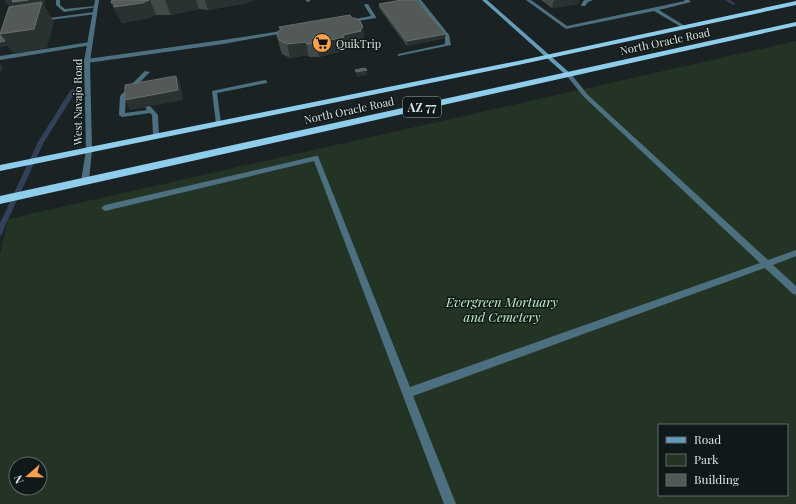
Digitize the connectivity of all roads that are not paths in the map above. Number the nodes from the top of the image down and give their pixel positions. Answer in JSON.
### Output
{"nodes":[{"id":1,"x":58,"y":0,"type":"edge"},
{"id":2,"x":96,"y":0,"type":"edge"},
{"id":3,"x":420,"y":0,"type":"edge"},
{"id":4,"x":486,"y":0,"type":"edge"},
{"id":5,"x":528,"y":0,"type":"edge"},
{"id":6,"x":591,"y":0,"type":"edge"},
{"id":7,"x":686,"y":0,"type":"edge"},
{"id":8,"x":796,"y":3,"type":"edge"},
{"id":9,"x":366,"y":5,"type":"dead end"},
{"id":10,"x":583,"y":5,"type":"dead end"},
{"id":11,"x":655,"y":9,"type":"junction"},
{"id":12,"x":95,"y":10,"type":"junction"},
{"id":13,"x":37,"y":21,"type":"edge"},
{"id":14,"x":343,"y":22,"type":"edge"},
{"id":15,"x":796,"y":24,"type":"edge"},
{"id":16,"x":683,"y":27,"type":"junction"},
{"id":17,"x":297,"y":30,"type":"edge"},
{"id":18,"x":90,"y":44,"type":"junction"},
{"id":19,"x":400,"y":55,"type":"dead end"},
{"id":20,"x":548,"y":56,"type":"junction"},
{"id":21,"x":0,"y":58,"type":"edge"},
{"id":22,"x":87,"y":61,"type":"junction"},
{"id":23,"x":147,"y":72,"type":"dead end"},
{"id":24,"x":569,"y":75,"type":"junction"},
{"id":25,"x":265,"y":82,"type":"dead end"},
{"id":26,"x":218,"y":123,"type":"junction"},
{"id":27,"x":156,"y":136,"type":"junction"},
{"id":28,"x":88,"y":150,"type":"junction"},
{"id":29,"x":0,"y":168,"type":"edge"},
{"id":30,"x":85,"y":181,"type":"junction"},
{"id":31,"x":0,"y":200,"type":"edge"},
{"id":32,"x":105,"y":208,"type":"dead end"},
{"id":33,"x":796,"y":253,"type":"edge"},
{"id":34,"x":767,"y":264,"type":"junction"},
{"id":35,"x":796,"y":291,"type":"edge"},
{"id":36,"x":407,"y":393,"type":"junction"},
{"id":37,"x":450,"y":504,"type":"edge"}],
"edges":[{"from":1,"to":12,"type":"street"},
{"from":2,"to":12,"type":"street","name":"West Navajo Road"},
{"from":3,"to":19,"type":"street"},
{"from":4,"to":20,"type":"main road"},
{"from":5,"to":11,"type":"street"},
{"from":6,"to":10,"type":"street"},
{"from":7,"to":11,"type":"street"},
{"from":8,"to":16,"type":"highway","name":"North Oracle Road","number":"AZ 77"},
{"from":9,"to":14,"type":"street"},
{"from":11,"to":16,"type":"street"},
{"from":12,"to":13,"type":"street"},
{"from":12,"to":18,"type":"street","name":"West Navajo Road"},
{"from":15,"to":24,"type":"highway","name":"North Oracle Road","number":"AZ 77"},
{"from":16,"to":20,"type":"highway","name":"North Oracle Road","number":"AZ 77"},
{"from":17,"to":22,"type":"street"},
{"from":18,"to":21,"type":"street"},
{"from":18,"to":22,"type":"street","name":"West Navajo Road"},
{"from":20,"to":24,"type":"main road"},
{"from":20,"to":26,"type":"highway","name":"North Oracle Road","number":"AZ 77"},
{"from":22,"to":28,"type":"street","name":"West Navajo Road"},
{"from":23,"to":27,"type":"street"},
{"from":24,"to":30,"type":"highway","name":"North Oracle Road","number":"AZ 77"},
{"from":24,"to":34,"type":"street"},
{"from":25,"to":26,"type":"street"},
{"from":26,"to":27,"type":"highway","name":"North Oracle Road","number":"AZ 77"},
{"from":27,"to":28,"type":"highway","name":"North Oracle Road","number":"AZ 77"},
{"from":28,"to":29,"type":"highway","name":"North Oracle Road","number":"AZ 77"},
{"from":28,"to":30,"type":"street","name":"West Navajo Road"},
{"from":30,"to":31,"type":"highway","name":"North Oracle Road","number":"AZ 77"},
{"from":32,"to":36,"type":"street"},
{"from":33,"to":34,"type":"street"},
{"from":34,"to":35,"type":"street"},
{"from":34,"to":36,"type":"street"},
{"from":36,"to":37,"type":"street"}]}
